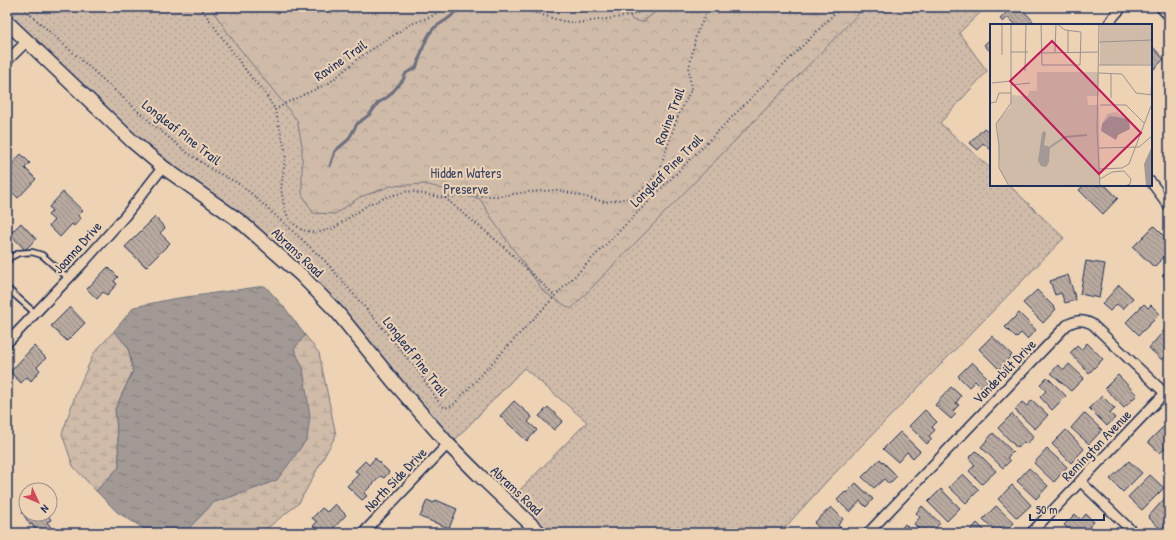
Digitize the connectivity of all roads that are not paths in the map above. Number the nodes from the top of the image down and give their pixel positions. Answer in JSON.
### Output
{"nodes":[{"id":1,"x":1122,"y":7,"type":"edge"},
{"id":2,"x":7,"y":22,"type":"edge"},
{"id":3,"x":1109,"y":24,"type":"edge"},
{"id":4,"x":27,"y":41,"type":"junction"},
{"id":5,"x":7,"y":61,"type":"edge"},
{"id":6,"x":163,"y":168,"type":"junction"},
{"id":7,"x":1152,"y":183,"type":"edge"},
{"id":8,"x":1169,"y":206,"type":"edge"},
{"id":9,"x":7,"y":263,"type":"edge"},
{"id":10,"x":68,"y":278,"type":"junction"},
{"id":11,"x":7,"y":288,"type":"edge"},
{"id":12,"x":35,"y":313,"type":"junction"},
{"id":13,"x":7,"y":343,"type":"edge"},
{"id":14,"x":1167,"y":395,"type":"edge"},
{"id":15,"x":448,"y":444,"type":"junction"},
{"id":16,"x":1080,"y":481,"type":"junction"},
{"id":17,"x":363,"y":533,"type":"edge"},
{"id":18,"x":540,"y":533,"type":"edge"},
{"id":19,"x":868,"y":533,"type":"edge"},
{"id":20,"x":1031,"y":533,"type":"edge"},
{"id":21,"x":1134,"y":533,"type":"edge"}],
"edges":[{"from":1,"to":3,"type":"street"},
{"from":2,"to":4,"type":"street","name":"Abrams Road"},
{"from":4,"to":5,"type":"street"},
{"from":4,"to":6,"type":"street","name":"Abrams Road"},
{"from":6,"to":10,"type":"street","name":"Joanna Drive"},
{"from":6,"to":15,"type":"street","name":"Abrams Road"},
{"from":7,"to":8,"type":"street"},
{"from":9,"to":10,"type":"lane"},
{"from":10,"to":12,"type":"street","name":"Joanna Drive"},
{"from":11,"to":12,"type":"lane"},
{"from":12,"to":13,"type":"street","name":"Joanna Drive"},
{"from":14,"to":16,"type":"street","name":"Remington Avenue"},
{"from":14,"to":19,"type":"street","name":"Vanderbilt Drive"},
{"from":15,"to":17,"type":"street","name":"North Side Drive"},
{"from":15,"to":18,"type":"street","name":"Abrams Road"},
{"from":16,"to":20,"type":"street","name":"Remington Avenue"},
{"from":16,"to":21,"type":"street"}]}
